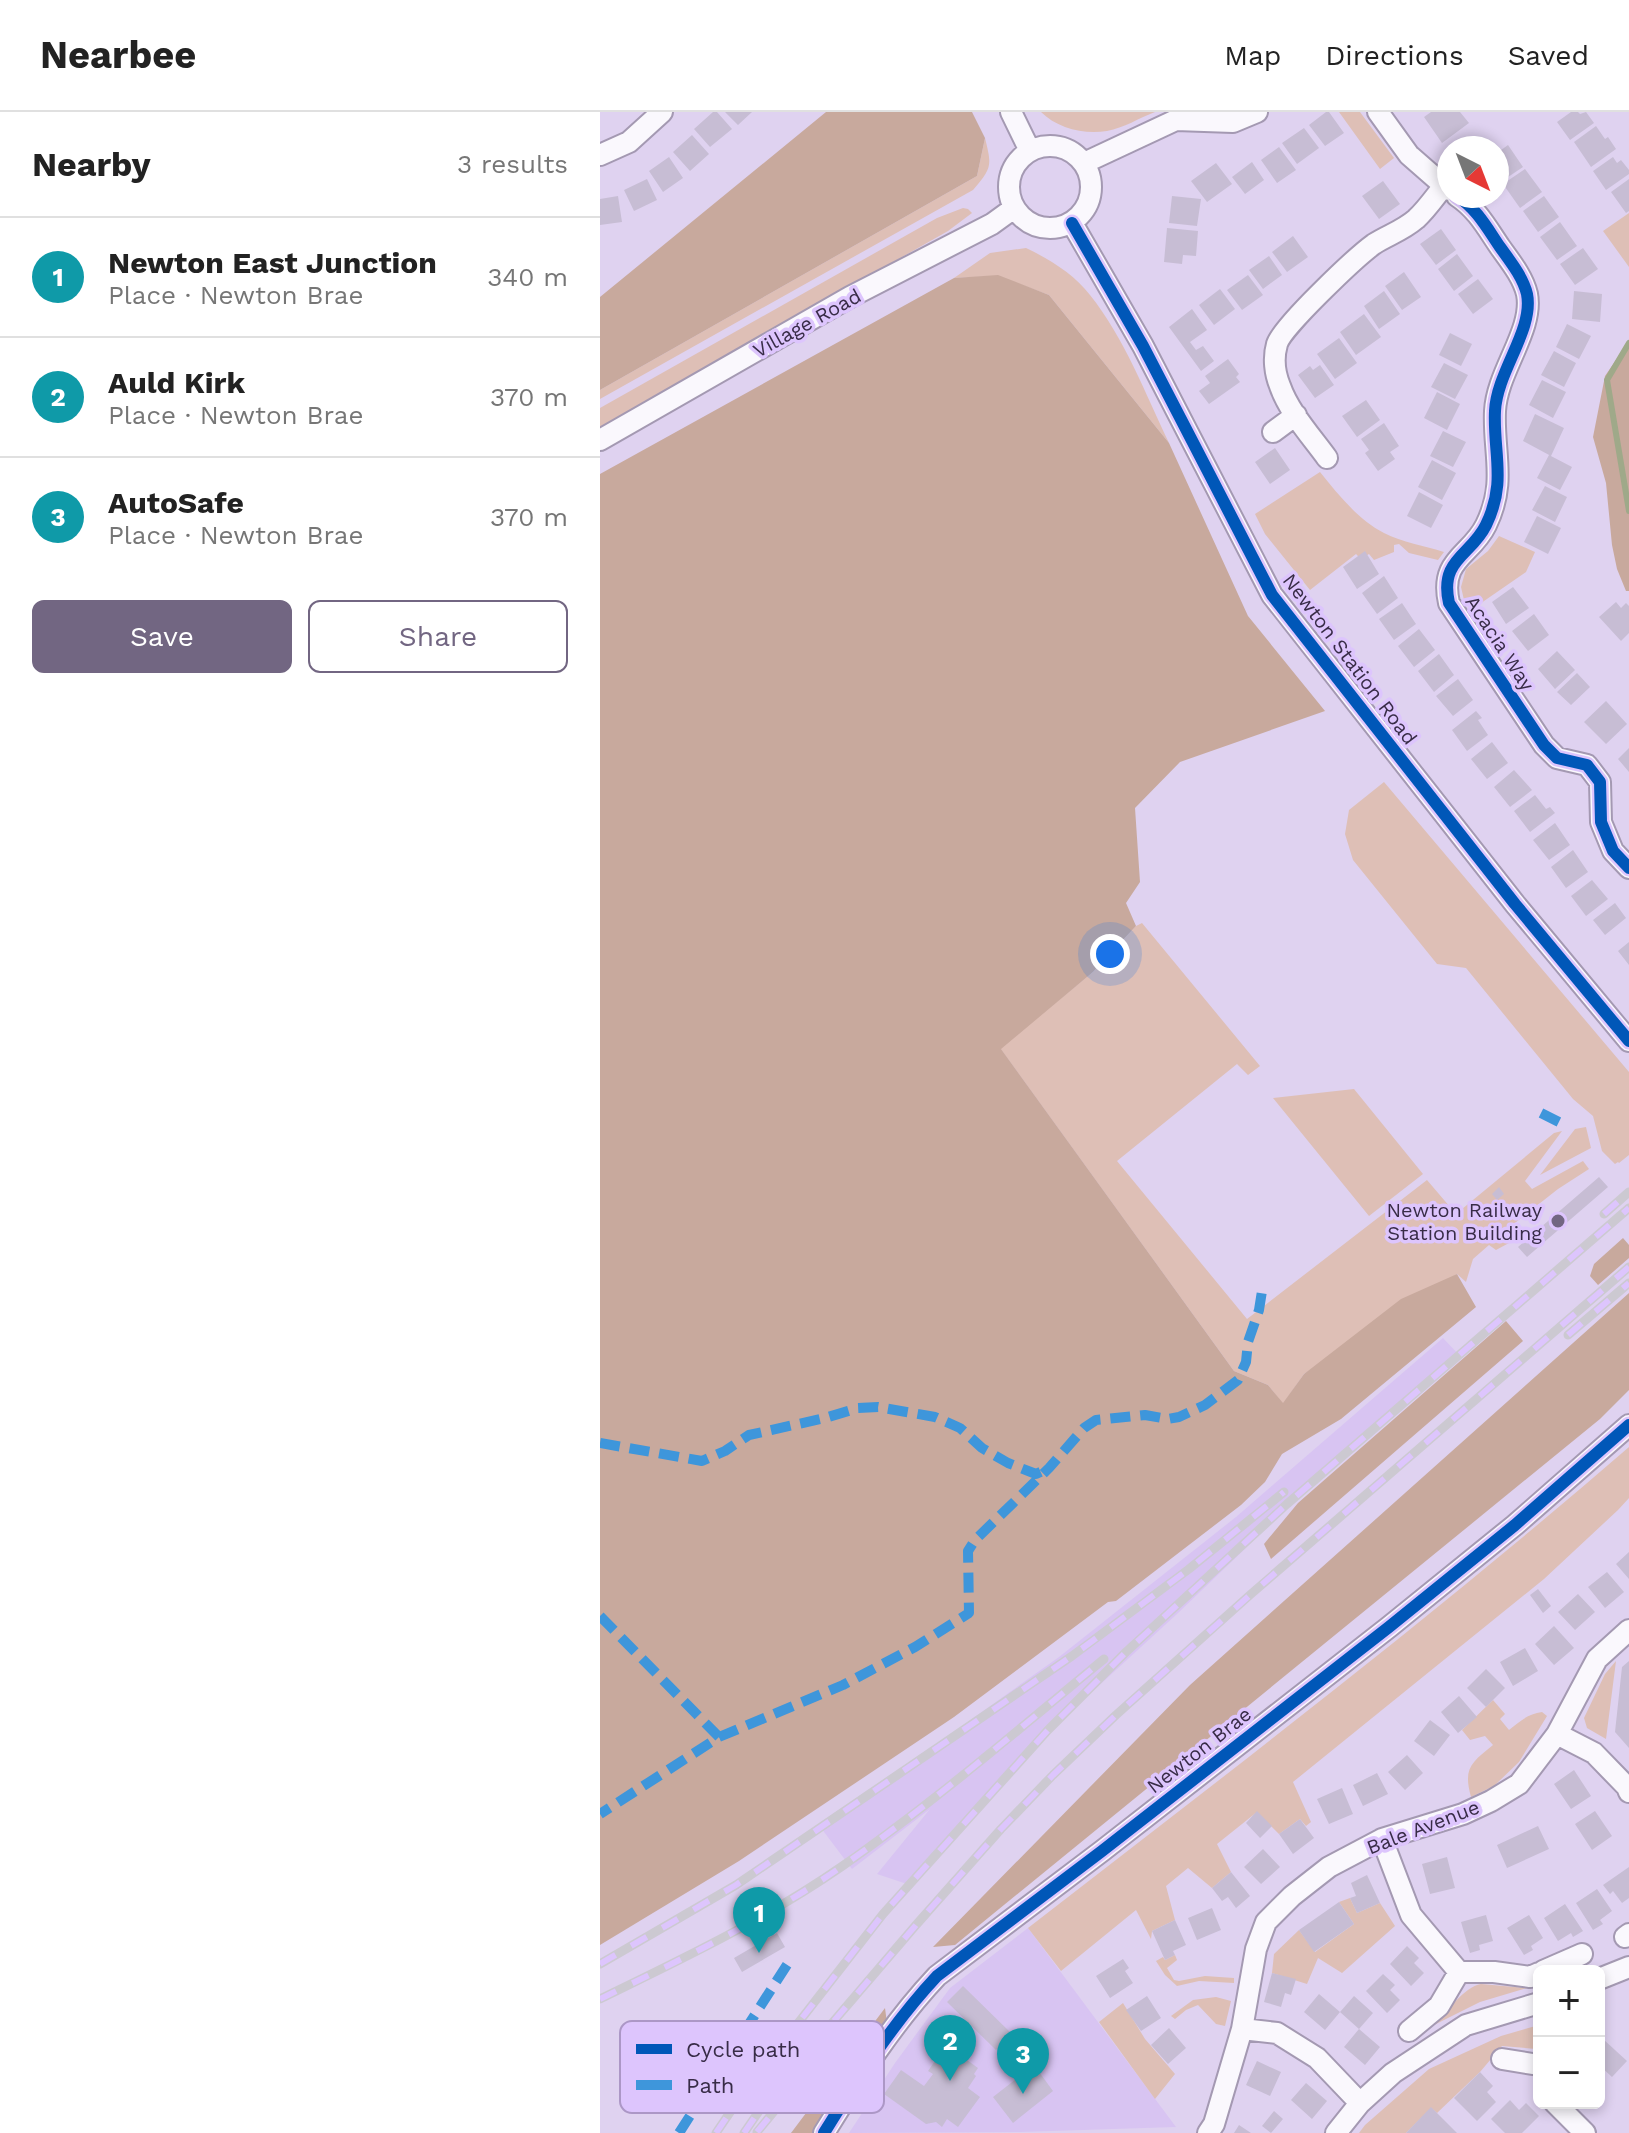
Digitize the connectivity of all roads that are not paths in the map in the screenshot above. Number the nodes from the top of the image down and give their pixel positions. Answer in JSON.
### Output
{"nodes":[{"id":1,"x":662,"y":112,"type":"edge"},
{"id":2,"x":1011,"y":112,"type":"edge"},
{"id":3,"x":1257,"y":112,"type":"edge"},
{"id":4,"x":1378,"y":112,"type":"edge"},
{"id":5,"x":1030,"y":151,"type":"junction"},
{"id":6,"x":600,"y":155,"type":"edge"},
{"id":7,"x":1084,"y":163,"type":"junction"},
{"id":8,"x":1437,"y":180,"type":"edge"},
{"id":9,"x":1437,"y":202,"type":"edge"},
{"id":10,"x":1014,"y":208,"type":"junction"},
{"id":11,"x":1472,"y":208,"type":"edge"},
{"id":12,"x":1072,"y":223,"type":"junction"},
{"id":13,"x":1296,"y":415,"type":"junction"},
{"id":14,"x":1273,"y":432,"type":"dead end"},
{"id":15,"x":600,"y":440,"type":"edge"},
{"id":16,"x":1327,"y":458,"type":"dead end"},
{"id":17,"x":1629,"y":868,"type":"edge"},
{"id":18,"x":1629,"y":1041,"type":"edge"},
{"id":19,"x":1629,"y":1425,"type":"edge"},
{"id":20,"x":1629,"y":1630,"type":"edge"},
{"id":21,"x":1557,"y":1734,"type":"junction"},
{"id":22,"x":1629,"y":1792,"type":"edge"},
{"id":23,"x":1382,"y":1839,"type":"junction"},
{"id":24,"x":1582,"y":1954,"type":"dead end"},
{"id":25,"x":1557,"y":1965,"type":"edge"},
{"id":26,"x":1629,"y":1967,"type":"edge"},
{"id":27,"x":1459,"y":1972,"type":"junction"},
{"id":28,"x":1533,"y":1976,"type":"edge"},
{"id":29,"x":1605,"y":1977,"type":"edge"},
{"id":30,"x":1533,"y":2005,"type":"edge"},
{"id":31,"x":1242,"y":2029,"type":"junction"},
{"id":32,"x":1409,"y":2031,"type":"dead end"},
{"id":33,"x":884,"y":2039,"type":"edge"},
{"id":34,"x":1502,"y":2059,"type":"dead end"},
{"id":35,"x":1533,"y":2064,"type":"edge"},
{"id":36,"x":1360,"y":2103,"type":"junction"},
{"id":37,"x":1561,"y":2109,"type":"edge"},
{"id":38,"x":836,"y":2113,"type":"edge"},
{"id":39,"x":824,"y":2133,"type":"edge"},
{"id":40,"x":1208,"y":2133,"type":"edge"},
{"id":41,"x":1336,"y":2133,"type":"edge"},
{"id":42,"x":1585,"y":2133,"type":"edge"}],
"edges":[{"from":1,"to":6,"type":"street"},
{"from":2,"to":5,"type":"street"},
{"from":3,"to":7,"type":"street"},
{"from":4,"to":8,"type":"street","name":"Acacia Way"},
{"from":5,"to":7,"type":"street"},
{"from":5,"to":10,"type":"street"},
{"from":7,"to":12,"type":"street"},
{"from":9,"to":13,"type":"street"},
{"from":10,"to":12,"type":"street"},
{"from":10,"to":15,"type":"street","name":"Village Road"},
{"from":11,"to":17,"type":"street","name":"Acacia Way"},
{"from":12,"to":18,"type":"street","name":"Newton Station Road"},
{"from":13,"to":14,"type":"street"},
{"from":13,"to":16,"type":"street"},
{"from":19,"to":33,"type":"street","name":"Newton Brae"},
{"from":20,"to":21,"type":"street","name":"Bale Avenue"},
{"from":21,"to":22,"type":"street"},
{"from":21,"to":23,"type":"street","name":"Bale Avenue"},
{"from":23,"to":27,"type":"street"},
{"from":23,"to":31,"type":"street","name":"Bale Avenue"},
{"from":24,"to":25,"type":"street"},
{"from":26,"to":29,"type":"street"},
{"from":27,"to":28,"type":"street"},
{"from":27,"to":32,"type":"street"},
{"from":30,"to":36,"type":"street"},
{"from":31,"to":36,"type":"street"},
{"from":31,"to":40,"type":"street","name":"Bale Avenue"},
{"from":34,"to":35,"type":"street"},
{"from":36,"to":41,"type":"street"},
{"from":37,"to":42,"type":"street"},
{"from":38,"to":39,"type":"street","name":"Newton Brae"}]}
